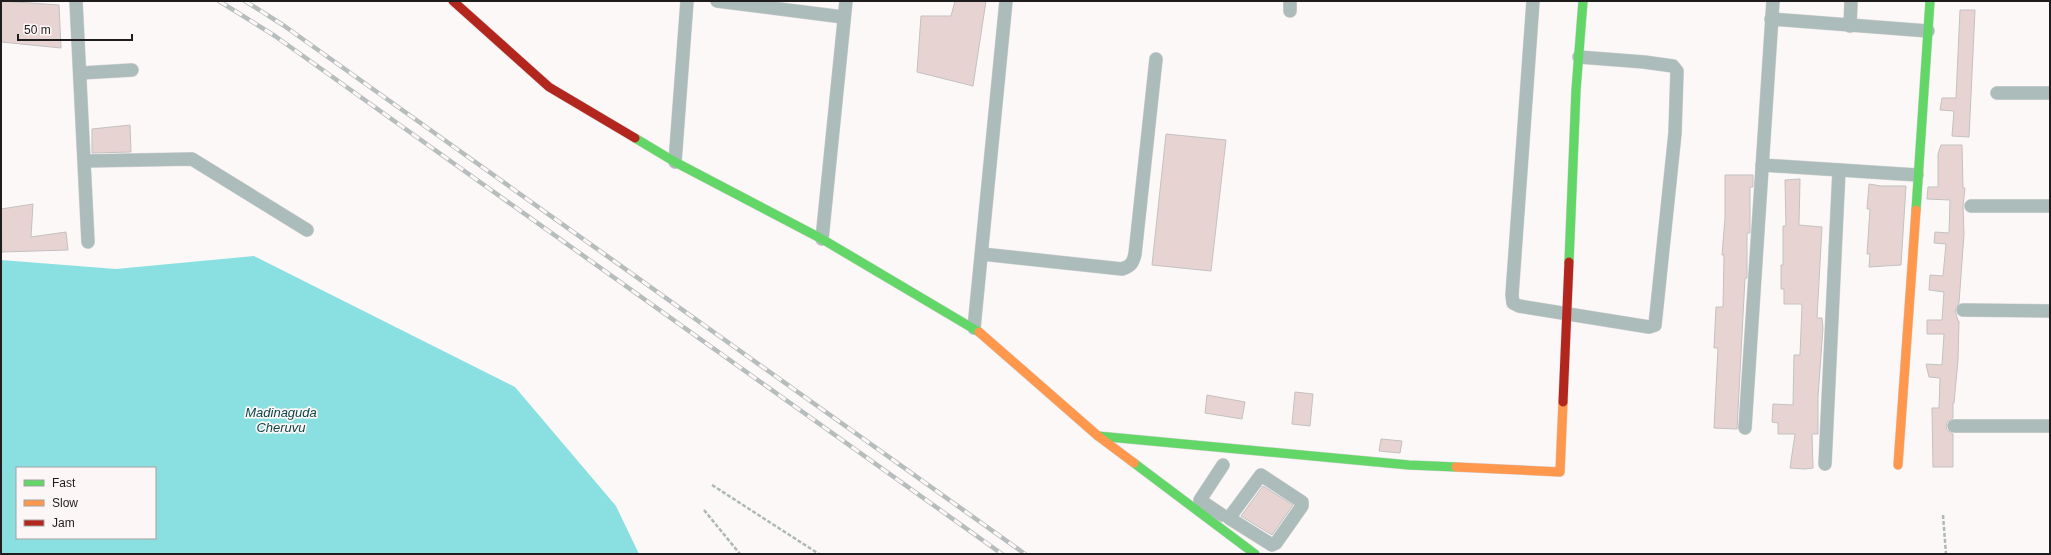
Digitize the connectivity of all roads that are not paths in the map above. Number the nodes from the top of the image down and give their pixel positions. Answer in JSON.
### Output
{"nodes":[{"id":1,"x":76,"y":1,"type":"edge"},
{"id":2,"x":453,"y":1,"type":"edge"},
{"id":3,"x":472,"y":1,"type":"edge"},
{"id":4,"x":687,"y":1,"type":"edge"},
{"id":5,"x":717,"y":1,"type":"edge"},
{"id":6,"x":846,"y":1,"type":"edge"},
{"id":7,"x":1006,"y":1,"type":"edge"},
{"id":8,"x":1533,"y":1,"type":"edge"},
{"id":9,"x":1583,"y":1,"type":"edge"},
{"id":10,"x":1773,"y":1,"type":"edge"},
{"id":11,"x":1852,"y":1,"type":"edge"},
{"id":12,"x":1930,"y":1,"type":"edge"},
{"id":13,"x":469,"y":14,"type":"junction"},
{"id":14,"x":843,"y":17,"type":"junction"},
{"id":15,"x":1771,"y":19,"type":"junction"},
{"id":16,"x":1850,"y":26,"type":"junction"},
{"id":17,"x":1928,"y":31,"type":"junction"},
{"id":18,"x":1579,"y":57,"type":"junction"},
{"id":19,"x":1156,"y":59,"type":"dead end"},
{"id":20,"x":132,"y":70,"type":"dead end"},
{"id":21,"x":81,"y":73,"type":"junction"},
{"id":22,"x":1997,"y":93,"type":"dead end"},
{"id":23,"x":2050,"y":93,"type":"edge"},
{"id":24,"x":85,"y":161,"type":"junction"},
{"id":25,"x":675,"y":162,"type":"junction"},
{"id":26,"x":1762,"y":165,"type":"junction"},
{"id":27,"x":1839,"y":170,"type":"junction"},
{"id":28,"x":1917,"y":175,"type":"junction"},
{"id":29,"x":1971,"y":206,"type":"dead end"},
{"id":30,"x":2050,"y":206,"type":"edge"},
{"id":31,"x":307,"y":230,"type":"dead end"},
{"id":32,"x":822,"y":239,"type":"junction"},
{"id":33,"x":88,"y":242,"type":"dead end"},
{"id":34,"x":982,"y":254,"type":"junction"},
{"id":35,"x":1963,"y":310,"type":"dead end"},
{"id":36,"x":2050,"y":311,"type":"edge"},
{"id":37,"x":1567,"y":315,"type":"junction"},
{"id":38,"x":974,"y":328,"type":"junction"},
{"id":39,"x":1954,"y":426,"type":"dead end"},
{"id":40,"x":2050,"y":426,"type":"edge"},
{"id":41,"x":1745,"y":428,"type":"dead end"},
{"id":42,"x":1098,"y":436,"type":"junction"},
{"id":43,"x":1825,"y":464,"type":"dead end"},
{"id":44,"x":1223,"y":465,"type":"dead end"},
{"id":45,"x":1898,"y":465,"type":"dead end"},
{"id":46,"x":1197,"y":504,"type":"junction"},
{"id":47,"x":1224,"y":521,"type":"junction"},
{"id":48,"x":1258,"y":536,"type":"junction"},
{"id":49,"x":1252,"y":552,"type":"edge"}],
"edges":[{"from":1,"to":21,"type":"street"},
{"from":2,"to":13,"type":"street"},
{"from":3,"to":13,"type":"street"},
{"from":4,"to":25,"type":"street"},
{"from":5,"to":14,"type":"street"},
{"from":6,"to":14,"type":"street"},
{"from":7,"to":34,"type":"street"},
{"from":8,"to":37,"type":"street"},
{"from":9,"to":18,"type":"street"},
{"from":10,"to":15,"type":"street"},
{"from":11,"to":16,"type":"street"},
{"from":12,"to":17,"type":"street"},
{"from":13,"to":25,"type":"street"},
{"from":14,"to":32,"type":"street"},
{"from":15,"to":16,"type":"street"},
{"from":15,"to":26,"type":"street"},
{"from":16,"to":17,"type":"street"},
{"from":17,"to":28,"type":"street"},
{"from":18,"to":37,"type":"street"},
{"from":18,"to":37,"type":"street"},
{"from":19,"to":34,"type":"street"},
{"from":20,"to":21,"type":"street"},
{"from":21,"to":24,"type":"street"},
{"from":22,"to":23,"type":"street"},
{"from":24,"to":31,"type":"street"},
{"from":24,"to":33,"type":"street"},
{"from":25,"to":32,"type":"street"},
{"from":26,"to":27,"type":"street"},
{"from":26,"to":41,"type":"street"},
{"from":27,"to":28,"type":"street"},
{"from":27,"to":43,"type":"street"},
{"from":28,"to":45,"type":"street"},
{"from":29,"to":30,"type":"street"},
{"from":32,"to":38,"type":"street"},
{"from":34,"to":38,"type":"street"},
{"from":35,"to":36,"type":"street"},
{"from":37,"to":42,"type":"street"},
{"from":38,"to":42,"type":"street"},
{"from":39,"to":40,"type":"street"},
{"from":42,"to":46,"type":"street"},
{"from":44,"to":46,"type":"street"},
{"from":46,"to":47,"type":"street"},
{"from":47,"to":48,"type":"street"},
{"from":47,"to":48,"type":"street"},
{"from":47,"to":49,"type":"street"},
{"from":48,"to":49,"type":"street"}]}
